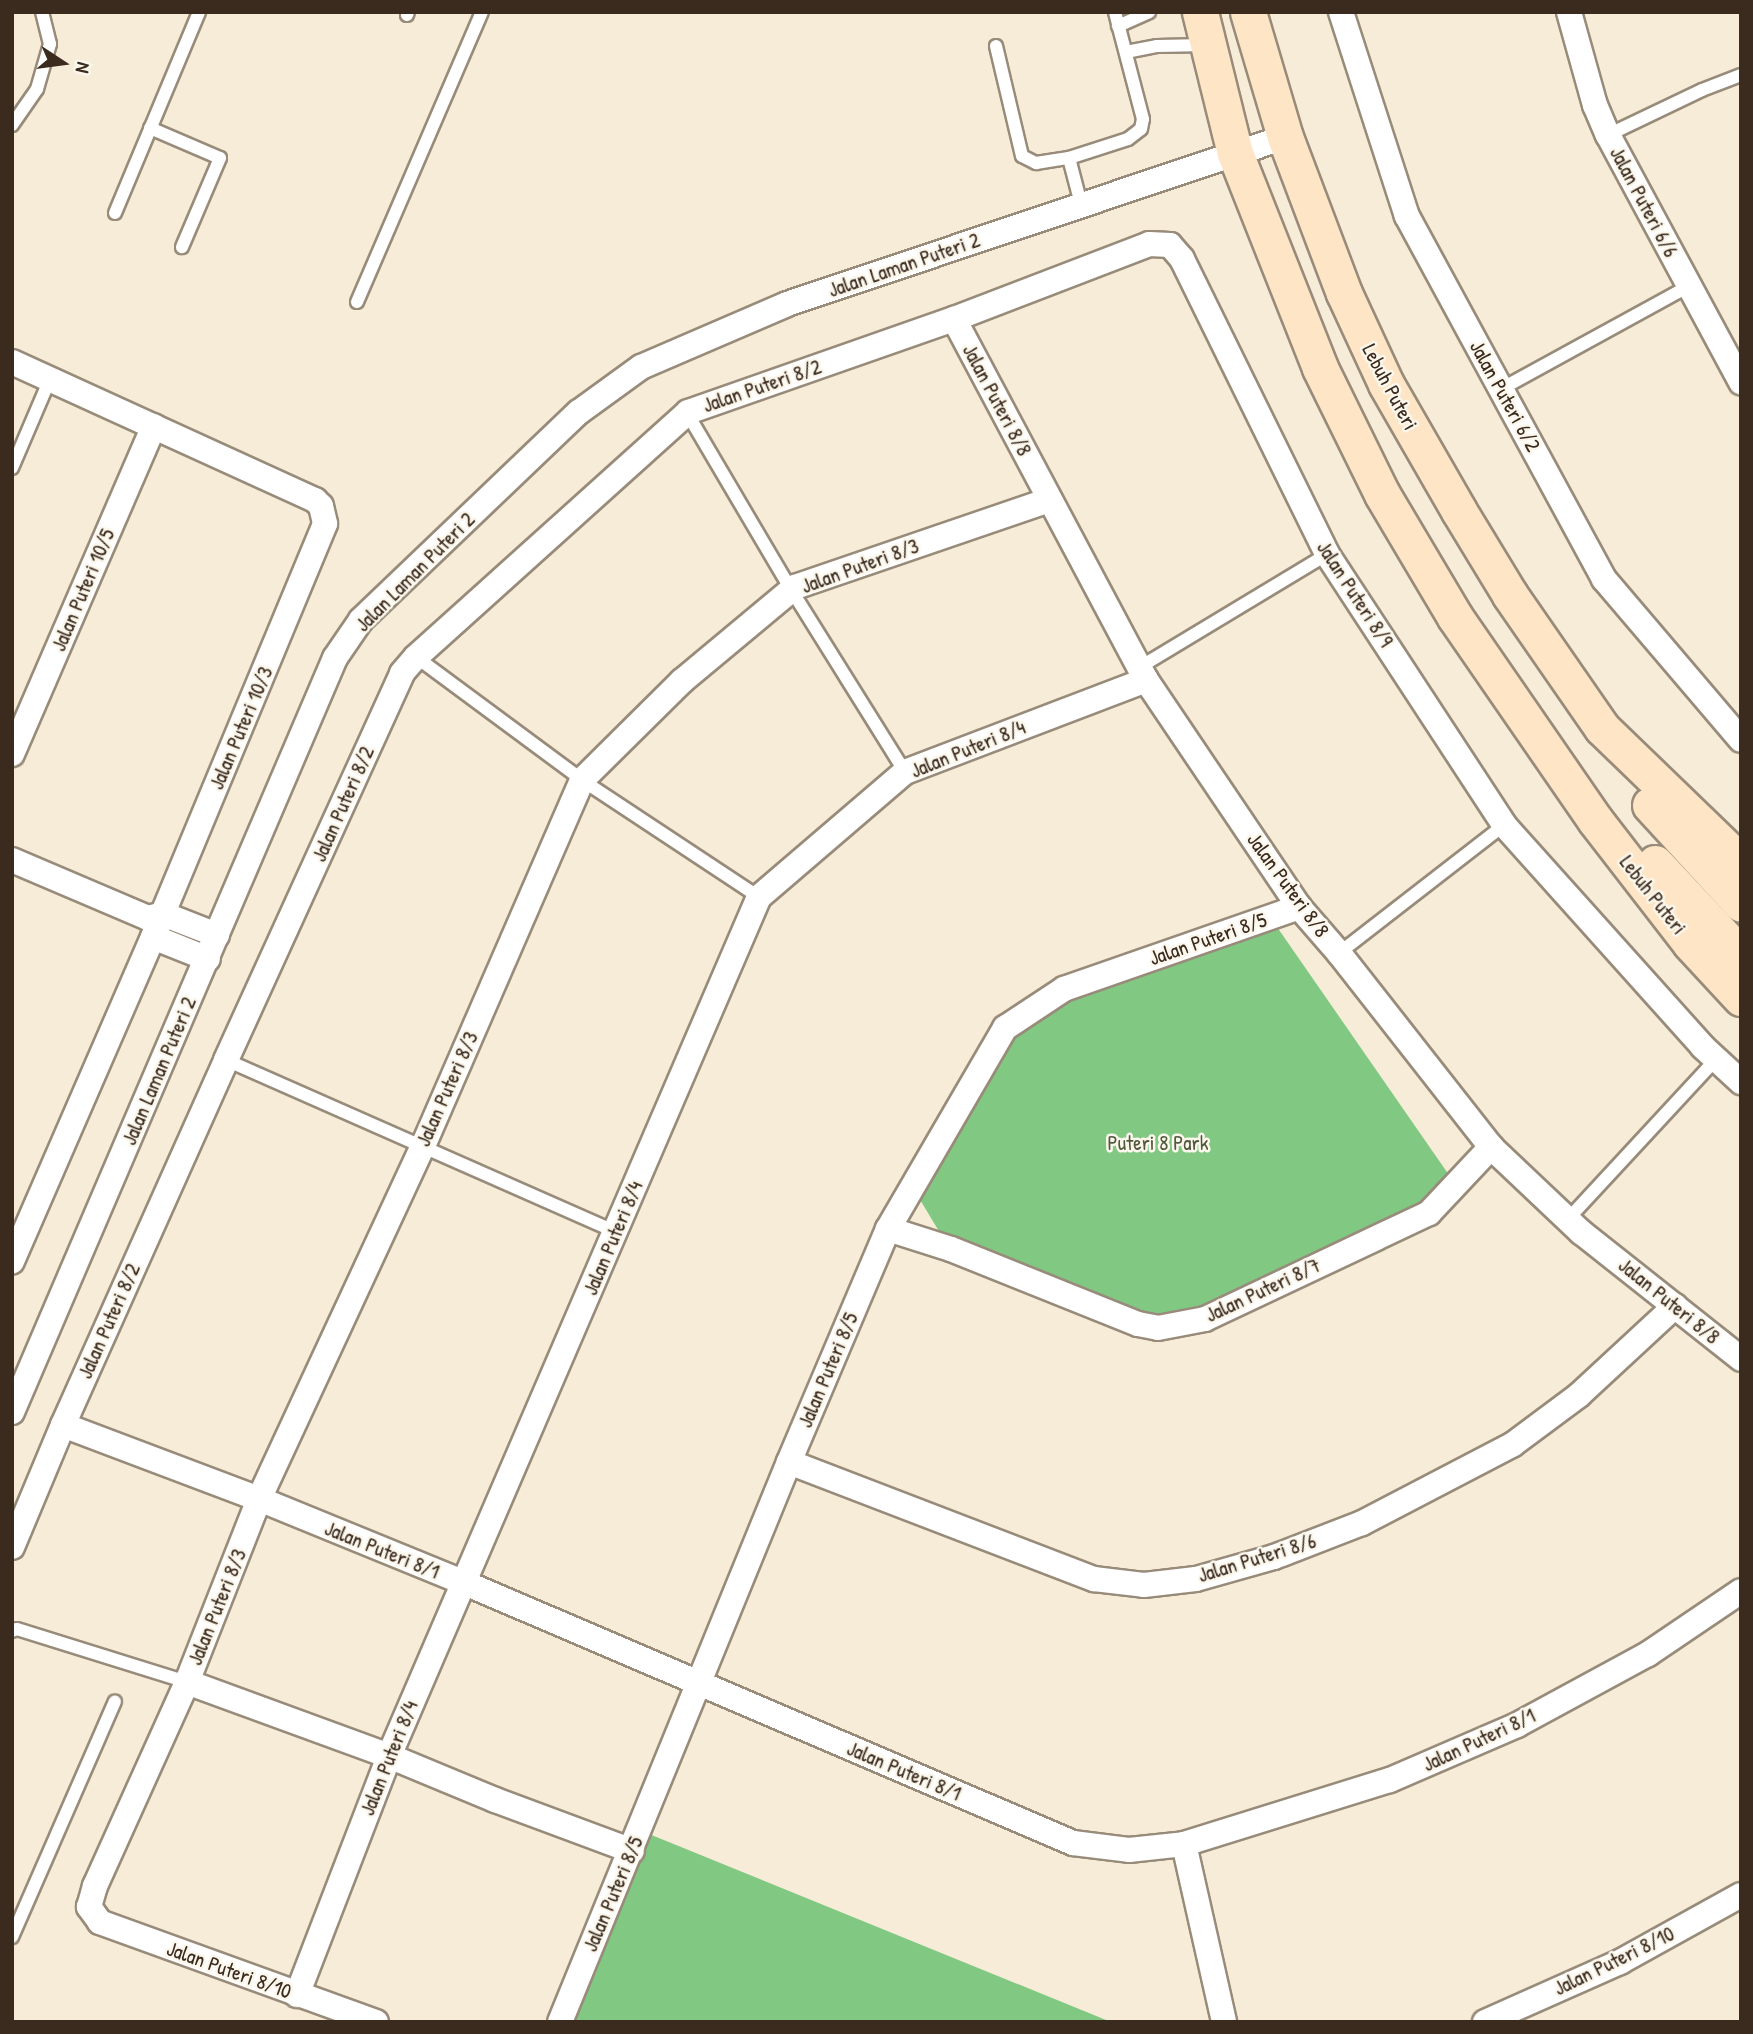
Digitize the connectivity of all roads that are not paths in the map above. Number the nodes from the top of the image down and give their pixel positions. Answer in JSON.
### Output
{"nodes":[{"id":1,"x":43,"y":12,"type":"edge"},
{"id":2,"x":199,"y":12,"type":"edge"},
{"id":3,"x":482,"y":12,"type":"edge"},
{"id":4,"x":1115,"y":12,"type":"edge"},
{"id":5,"x":1149,"y":12,"type":"edge"},
{"id":6,"x":1248,"y":12,"type":"edge"},
{"id":7,"x":1341,"y":12,"type":"edge"},
{"id":8,"x":1569,"y":12,"type":"edge"},
{"id":9,"x":1118,"y":26,"type":"junction"},
{"id":10,"x":1204,"y":29,"type":"edge"},
{"id":11,"x":996,"y":46,"type":"dead end"},
{"id":12,"x":1126,"y":52,"type":"junction"},
{"id":13,"x":1741,"y":75,"type":"edge"},
{"id":14,"x":12,"y":125,"type":"edge"},
{"id":15,"x":150,"y":128,"type":"junction"},
{"id":16,"x":1608,"y":135,"type":"junction"},
{"id":17,"x":1285,"y":137,"type":"junction"},
{"id":18,"x":1235,"y":153,"type":"junction"},
{"id":19,"x":1069,"y":158,"type":"junction"},
{"id":20,"x":1081,"y":204,"type":"junction"},
{"id":21,"x":115,"y":213,"type":"dead end"},
{"id":22,"x":182,"y":247,"type":"dead end"},
{"id":23,"x":1689,"y":286,"type":"junction"},
{"id":24,"x":357,"y":302,"type":"dead end"},
{"id":25,"x":954,"y":318,"type":"junction"},
{"id":26,"x":12,"y":362,"type":"edge"},
{"id":27,"x":50,"y":379,"type":"junction"},
{"id":28,"x":1741,"y":382,"type":"edge"},
{"id":29,"x":1501,"y":389,"type":"junction"},
{"id":30,"x":687,"y":414,"type":"junction"},
{"id":31,"x":154,"y":426,"type":"junction"},
{"id":32,"x":12,"y":468,"type":"edge"},
{"id":33,"x":1049,"y":500,"type":"junction"},
{"id":34,"x":1327,"y":554,"type":"junction"},
{"id":35,"x":792,"y":591,"type":"junction"},
{"id":36,"x":416,"y":657,"type":"junction"},
{"id":37,"x":1143,"y":673,"type":"junction"},
{"id":38,"x":1522,"y":718,"type":"junction"},
{"id":39,"x":1602,"y":727,"type":"junction"},
{"id":40,"x":1741,"y":740,"type":"edge"},
{"id":41,"x":12,"y":754,"type":"edge"},
{"id":42,"x":905,"y":772,"type":"junction"},
{"id":43,"x":582,"y":780,"type":"junction"},
{"id":44,"x":1504,"y":825,"type":"junction"},
{"id":45,"x":12,"y":860,"type":"edge"},
{"id":46,"x":1741,"y":862,"type":"edge"},
{"id":47,"x":759,"y":897,"type":"junction"},
{"id":48,"x":1741,"y":904,"type":"edge"},
{"id":49,"x":1299,"y":907,"type":"junction"},
{"id":50,"x":155,"y":923,"type":"junction"},
{"id":51,"x":217,"y":935,"type":"junction"},
{"id":52,"x":1339,"y":953,"type":"junction"},
{"id":53,"x":1741,"y":955,"type":"edge"},
{"id":54,"x":208,"y":959,"type":"junction"},
{"id":55,"x":1741,"y":998,"type":"edge"},
{"id":56,"x":1716,"y":1059,"type":"junction"},
{"id":57,"x":226,"y":1060,"type":"junction"},
{"id":58,"x":1741,"y":1082,"type":"edge"},
{"id":59,"x":423,"y":1146,"type":"junction"},
{"id":60,"x":1491,"y":1147,"type":"junction"},
{"id":61,"x":1569,"y":1218,"type":"junction"},
{"id":62,"x":888,"y":1229,"type":"junction"},
{"id":63,"x":616,"y":1232,"type":"junction"},
{"id":64,"x":12,"y":1262,"type":"edge"},
{"id":65,"x":1675,"y":1306,"type":"junction"},
{"id":66,"x":1741,"y":1359,"type":"edge"},
{"id":67,"x":12,"y":1412,"type":"edge"},
{"id":68,"x":62,"y":1425,"type":"junction"},
{"id":69,"x":789,"y":1461,"type":"junction"},
{"id":70,"x":259,"y":1499,"type":"junction"},
{"id":71,"x":12,"y":1547,"type":"edge"},
{"id":72,"x":465,"y":1583,"type":"junction"},
{"id":73,"x":1741,"y":1591,"type":"edge"},
{"id":74,"x":12,"y":1631,"type":"edge"},
{"id":75,"x":187,"y":1682,"type":"junction"},
{"id":76,"x":700,"y":1685,"type":"junction"},
{"id":77,"x":115,"y":1701,"type":"dead end"},
{"id":78,"x":389,"y":1756,"type":"junction"},
{"id":79,"x":1184,"y":1844,"type":"junction"},
{"id":80,"x":632,"y":1851,"type":"junction"},
{"id":81,"x":1741,"y":1895,"type":"edge"},
{"id":82,"x":89,"y":1907,"type":"joint"},
{"id":83,"x":12,"y":1937,"type":"edge"},
{"id":84,"x":297,"y":1995,"type":"junction"},
{"id":85,"x":376,"y":2022,"type":"edge"},
{"id":86,"x":560,"y":2022,"type":"edge"},
{"id":87,"x":1224,"y":2022,"type":"edge"},
{"id":88,"x":1485,"y":2022,"type":"edge"}],
"edges":[{"from":1,"to":14,"type":"lane"},
{"from":2,"to":15,"type":"lane"},
{"from":3,"to":24,"type":"lane"},
{"from":4,"to":9,"type":"lane"},
{"from":5,"to":9,"type":"lane"},
{"from":6,"to":17,"type":"main road","name":"Lebuh Puteri"},
{"from":7,"to":29,"type":"street","name":"Jalan Puteri 6/2"},
{"from":8,"to":16,"type":"street","name":"Jalan Puteri 6/6"},
{"from":9,"to":12,"type":"lane"},
{"from":10,"to":12,"type":"lane"},
{"from":10,"to":18,"type":"main road","name":"Lebuh Puteri"},
{"from":11,"to":19,"type":"lane"},
{"from":12,"to":19,"type":"lane"},
{"from":13,"to":16,"type":"lane"},
{"from":15,"to":21,"type":"lane"},
{"from":15,"to":22,"type":"lane"},
{"from":16,"to":23,"type":"street","name":"Jalan Puteri 6/6"},
{"from":17,"to":18,"type":"street","name":"Jalan Laman Puteri 2"},
{"from":17,"to":39,"type":"main road","name":"Lebuh Puteri"},
{"from":18,"to":20,"type":"street","name":"Jalan Laman Puteri 2"},
{"from":18,"to":38,"type":"main road","name":"Lebuh Puteri"},
{"from":19,"to":20,"type":"lane"},
{"from":20,"to":51,"type":"street","name":"Jalan Laman Puteri 2"},
{"from":23,"to":28,"type":"street","name":"Jalan Puteri 6/6"},
{"from":23,"to":29,"type":"lane"},
{"from":25,"to":30,"type":"street","name":"Jalan Puteri 8/2"},
{"from":25,"to":33,"type":"street","name":"Jalan Puteri 8/8"},
{"from":25,"to":34,"type":"street","name":"Jalan Puteri 8/9"},
{"from":26,"to":27,"type":"street","name":"Jalan Puteri 10/3"},
{"from":27,"to":31,"type":"street","name":"Jalan Puteri 10/3"},
{"from":27,"to":32,"type":"lane"},
{"from":29,"to":40,"type":"street","name":"Jalan Puteri 6/2"},
{"from":30,"to":35,"type":"lane"},
{"from":30,"to":36,"type":"street","name":"Jalan Puteri 8/2"},
{"from":31,"to":41,"type":"street","name":"Jalan Puteri 10/5"},
{"from":31,"to":50,"type":"street","name":"Jalan Puteri 10/3"},
{"from":33,"to":35,"type":"street","name":"Jalan Puteri 8/3"},
{"from":33,"to":37,"type":"street","name":"Jalan Puteri 8/8"},
{"from":34,"to":37,"type":"lane"},
{"from":34,"to":44,"type":"street","name":"Jalan Puteri 8/9"},
{"from":35,"to":42,"type":"lane"},
{"from":35,"to":43,"type":"street","name":"Jalan Puteri 8/3"},
{"from":36,"to":43,"type":"lane"},
{"from":36,"to":57,"type":"street","name":"Jalan Puteri 8/2"},
{"from":37,"to":42,"type":"street","name":"Jalan Puteri 8/4"},
{"from":37,"to":49,"type":"street","name":"Jalan Puteri 8/8"},
{"from":38,"to":53,"type":"main road","name":"Lebuh Puteri"},
{"from":38,"to":55,"type":"main road","name":"Lebuh Puteri"},
{"from":39,"to":46,"type":"main road","name":"Lebuh Puteri"},
{"from":39,"to":48,"type":"main road","name":"Lebuh Puteri"},
{"from":42,"to":47,"type":"street","name":"Jalan Puteri 8/4"},
{"from":43,"to":47,"type":"lane"},
{"from":43,"to":59,"type":"street","name":"Jalan Puteri 8/3"},
{"from":44,"to":52,"type":"lane"},
{"from":44,"to":56,"type":"street","name":"Jalan Puteri 8/9"},
{"from":45,"to":50,"type":"street"},
{"from":47,"to":63,"type":"street","name":"Jalan Puteri 8/4"},
{"from":49,"to":52,"type":"street","name":"Jalan Puteri 8/8"},
{"from":49,"to":62,"type":"street","name":"Jalan Puteri 8/5"},
{"from":50,"to":51,"type":"street"},
{"from":50,"to":54,"type":"street"},
{"from":50,"to":64,"type":"street","name":"Jalan Puteri 10/3"},
{"from":51,"to":54,"type":"street","name":"Jalan Laman Puteri 2"},
{"from":52,"to":60,"type":"street","name":"Jalan Puteri 8/8"},
{"from":54,"to":67,"type":"street","name":"Jalan Laman Puteri 2"},
{"from":56,"to":58,"type":"street","name":"Jalan Puteri 8/9"},
{"from":56,"to":61,"type":"lane"},
{"from":57,"to":59,"type":"lane"},
{"from":57,"to":68,"type":"street","name":"Jalan Puteri 8/2"},
{"from":59,"to":63,"type":"lane"},
{"from":59,"to":70,"type":"street","name":"Jalan Puteri 8/3"},
{"from":60,"to":61,"type":"street","name":"Jalan Puteri 8/8"},
{"from":60,"to":62,"type":"street","name":"Jalan Puteri 8/7"},
{"from":61,"to":65,"type":"street","name":"Jalan Puteri 8/8"},
{"from":62,"to":69,"type":"street","name":"Jalan Puteri 8/5"},
{"from":63,"to":72,"type":"street","name":"Jalan Puteri 8/4"},
{"from":65,"to":66,"type":"street","name":"Jalan Puteri 8/8"},
{"from":65,"to":69,"type":"street","name":"Jalan Puteri 8/6"},
{"from":68,"to":70,"type":"street","name":"Jalan Puteri 8/1"},
{"from":68,"to":71,"type":"street","name":"Jalan Puteri 8/2"},
{"from":69,"to":76,"type":"street","name":"Jalan Puteri 8/5"},
{"from":70,"to":72,"type":"street","name":"Jalan Puteri 8/1"},
{"from":70,"to":75,"type":"street","name":"Jalan Puteri 8/3"},
{"from":72,"to":76,"type":"street","name":"Jalan Puteri 8/1"},
{"from":72,"to":78,"type":"street","name":"Jalan Puteri 8/4"},
{"from":73,"to":79,"type":"street","name":"Jalan Puteri 8/1"},
{"from":74,"to":75,"type":"lane"},
{"from":75,"to":78,"type":"street"},
{"from":75,"to":82,"type":"street","name":"Jalan Puteri 8/3"},
{"from":76,"to":79,"type":"street","name":"Jalan Puteri 8/1"},
{"from":76,"to":80,"type":"street","name":"Jalan Puteri 8/5"},
{"from":77,"to":83,"type":"lane"},
{"from":78,"to":80,"type":"street"},
{"from":78,"to":84,"type":"street","name":"Jalan Puteri 8/4"},
{"from":79,"to":87,"type":"street"},
{"from":80,"to":86,"type":"street","name":"Jalan Puteri 8/5"},
{"from":81,"to":88,"type":"street","name":"Jalan Puteri 8/10"},
{"from":82,"to":84,"type":"street","name":"Jalan Puteri 8/10"},
{"from":84,"to":85,"type":"street","name":"Jalan Puteri 8/10"}]}
